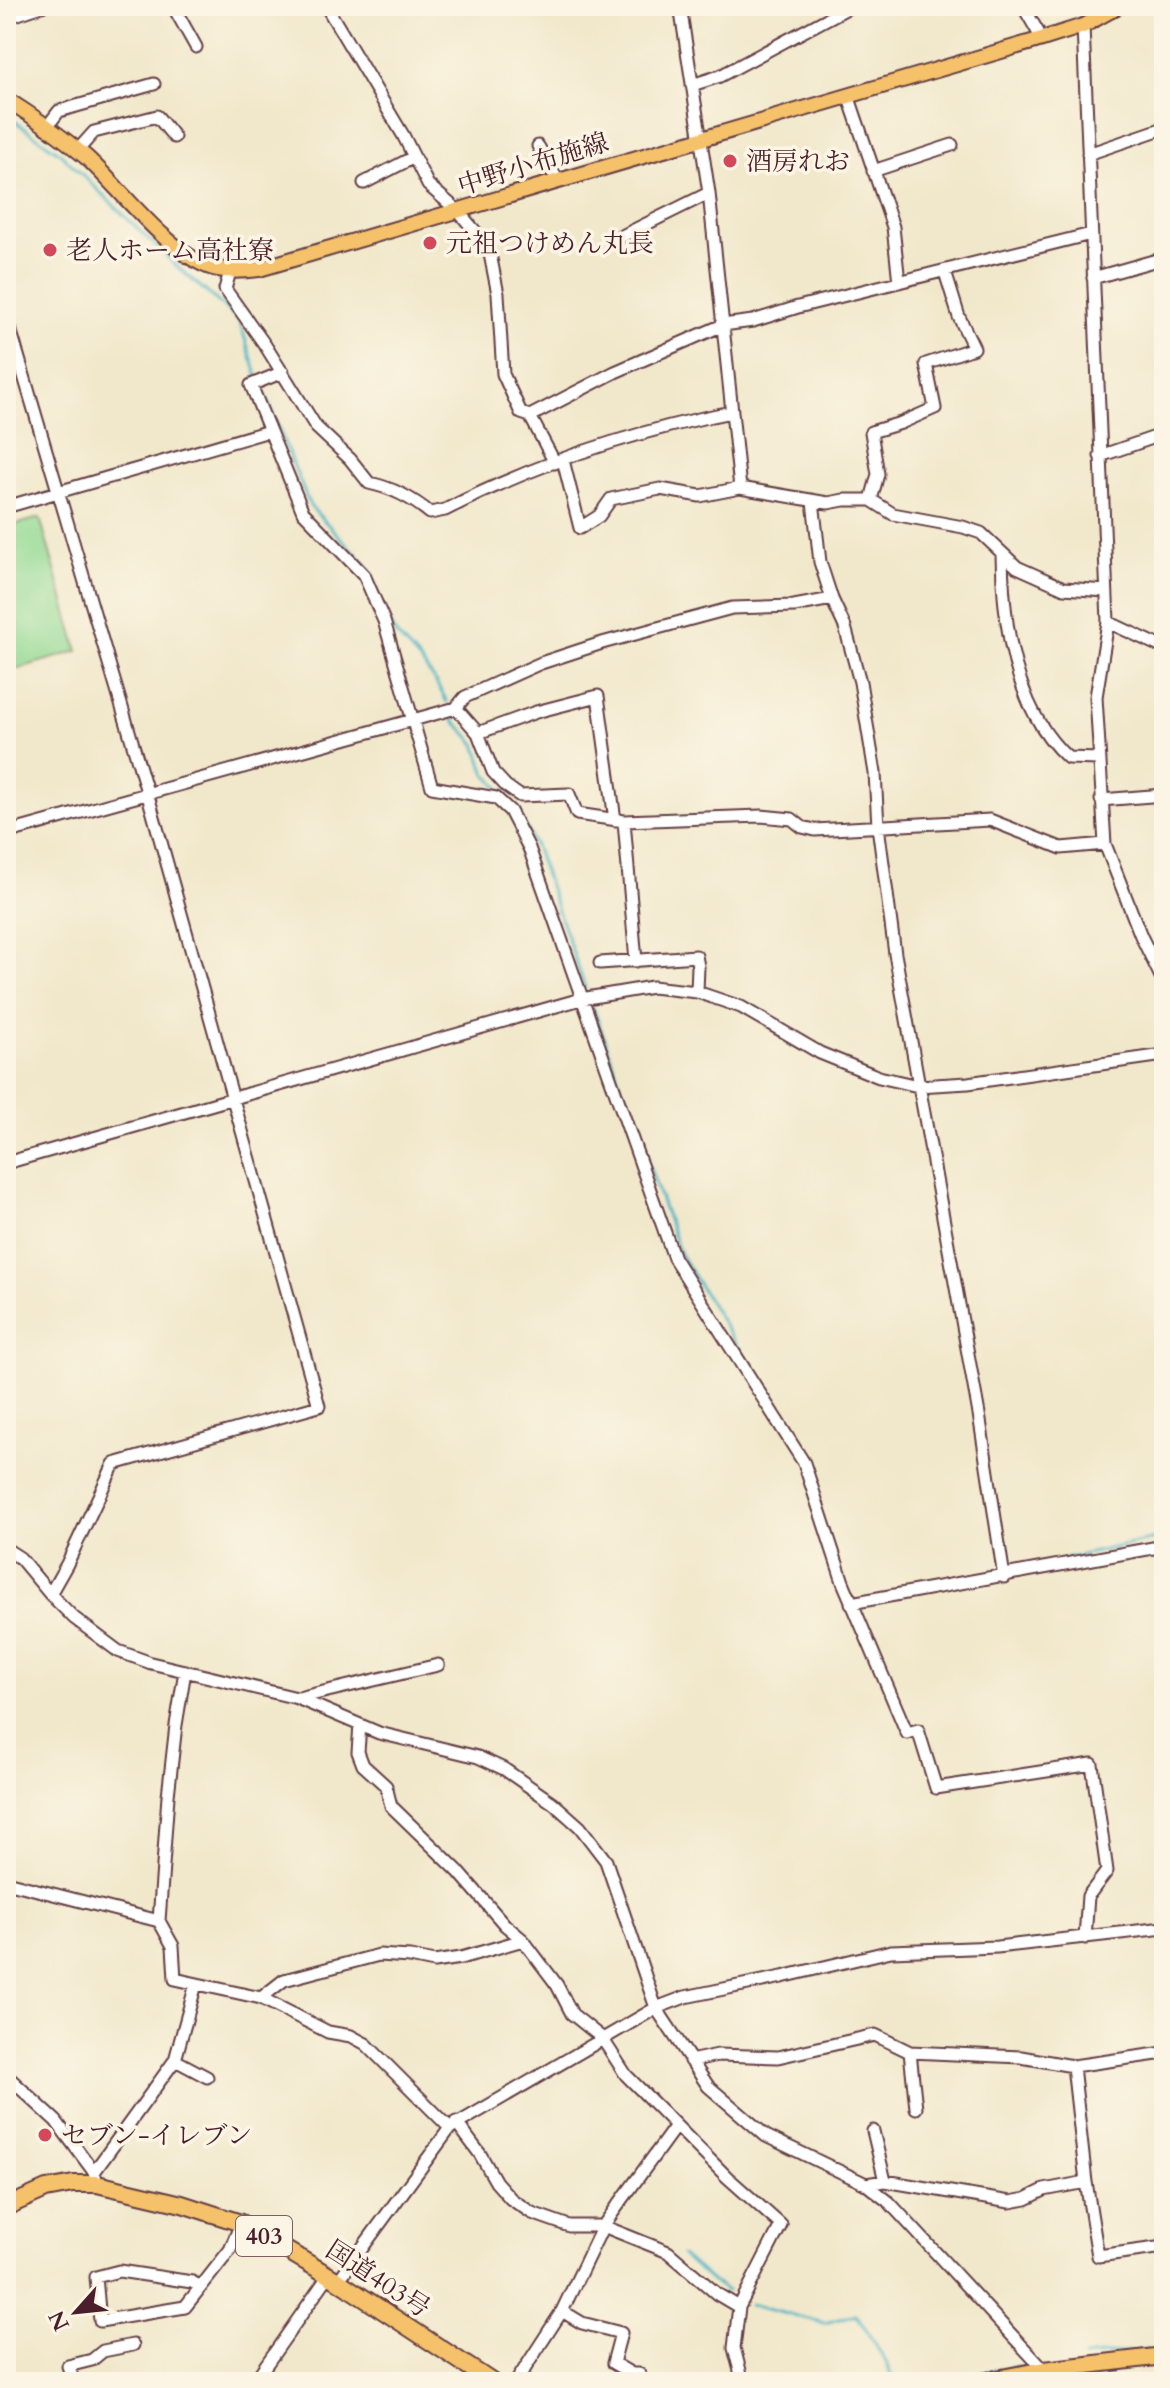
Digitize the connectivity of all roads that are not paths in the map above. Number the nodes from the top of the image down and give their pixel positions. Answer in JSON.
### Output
{"nodes":[{"id":1,"x":42,"y":6,"type":"edge"},
{"id":2,"x":173,"y":6,"type":"edge"},
{"id":3,"x":326,"y":6,"type":"edge"},
{"id":4,"x":680,"y":6,"type":"edge"},
{"id":5,"x":851,"y":6,"type":"edge"},
{"id":6,"x":1023,"y":6,"type":"edge"},
{"id":7,"x":1119,"y":6,"type":"edge"},
{"id":8,"x":6,"y":18,"type":"edge"},
{"id":9,"x":1083,"y":26,"type":"junction"},
{"id":10,"x":1042,"y":39,"type":"junction"},
{"id":11,"x":196,"y":47,"type":"dead end"},
{"id":12,"x":154,"y":84,"type":"dead end"},
{"id":13,"x":692,"y":85,"type":"junction"},
{"id":14,"x":848,"y":95,"type":"junction"},
{"id":15,"x":6,"y":99,"type":"edge"},
{"id":16,"x":46,"y":128,"type":"junction"},
{"id":17,"x":1164,"y":128,"type":"edge"},
{"id":18,"x":174,"y":137,"type":"dead end"},
{"id":19,"x":702,"y":139,"type":"junction"},
{"id":20,"x":952,"y":145,"type":"dead end"},
{"id":21,"x":538,"y":146,"type":"dead end"},
{"id":22,"x":77,"y":151,"type":"junction"},
{"id":23,"x":1088,"y":154,"type":"junction"},
{"id":24,"x":414,"y":157,"type":"junction"},
{"id":25,"x":873,"y":171,"type":"junction"},
{"id":26,"x":558,"y":181,"type":"junction"},
{"id":27,"x":364,"y":183,"type":"dead end"},
{"id":28,"x":709,"y":193,"type":"junction"},
{"id":29,"x":458,"y":211,"type":"junction"},
{"id":30,"x":1091,"y":234,"type":"junction"},
{"id":31,"x":618,"y":238,"type":"dead end"},
{"id":32,"x":1164,"y":258,"type":"edge"},
{"id":33,"x":230,"y":272,"type":"junction"},
{"id":34,"x":945,"y":272,"type":"junction"},
{"id":35,"x":1093,"y":278,"type":"junction"},
{"id":36,"x":899,"y":282,"type":"junction"},
{"id":37,"x":6,"y":315,"type":"edge"},
{"id":38,"x":723,"y":325,"type":"junction"},
{"id":39,"x":283,"y":372,"type":"junction"},
{"id":40,"x":731,"y":412,"type":"junction"},
{"id":41,"x":530,"y":416,"type":"junction"},
{"id":42,"x":269,"y":431,"type":"junction"},
{"id":43,"x":1164,"y":434,"type":"edge"},
{"id":44,"x":1100,"y":456,"type":"junction"},
{"id":45,"x":559,"y":461,"type":"junction"},
{"id":46,"x":740,"y":488,"type":"junction"},
{"id":47,"x":58,"y":492,"type":"junction"},
{"id":48,"x":871,"y":500,"type":"junction"},
{"id":49,"x":813,"y":501,"type":"junction"},
{"id":50,"x":6,"y":507,"type":"edge"},
{"id":51,"x":1002,"y":555,"type":"junction"},
{"id":52,"x":1106,"y":591,"type":"junction"},
{"id":53,"x":832,"y":599,"type":"junction"},
{"id":54,"x":1108,"y":622,"type":"junction"},
{"id":55,"x":1164,"y":648,"type":"edge"},
{"id":56,"x":456,"y":708,"type":"junction"},
{"id":57,"x":413,"y":719,"type":"junction"},
{"id":58,"x":478,"y":733,"type":"junction"},
{"id":59,"x":1098,"y":759,"type":"junction"},
{"id":60,"x":147,"y":792,"type":"junction"},
{"id":61,"x":1164,"y":795,"type":"edge"},
{"id":62,"x":1101,"y":800,"type":"junction"},
{"id":63,"x":620,"y":820,"type":"junction"},
{"id":64,"x":878,"y":826,"type":"junction"},
{"id":65,"x":6,"y":833,"type":"edge"},
{"id":66,"x":1105,"y":844,"type":"junction"},
{"id":67,"x":636,"y":961,"type":"junction"},
{"id":68,"x":600,"y":963,"type":"dead end"},
{"id":69,"x":1164,"y":983,"type":"edge"},
{"id":70,"x":697,"y":992,"type":"junction"},
{"id":71,"x":581,"y":999,"type":"junction"},
{"id":72,"x":1164,"y":1055,"type":"edge"},
{"id":73,"x":918,"y":1086,"type":"junction"},
{"id":74,"x":233,"y":1098,"type":"junction"},
{"id":75,"x":6,"y":1163,"type":"edge"},
{"id":76,"x":1164,"y":1546,"type":"edge"},
{"id":77,"x":6,"y":1549,"type":"edge"},
{"id":78,"x":1004,"y":1577,"type":"junction"},
{"id":79,"x":50,"y":1594,"type":"junction"},
{"id":80,"x":851,"y":1603,"type":"junction"},
{"id":81,"x":438,"y":1665,"type":"dead end"},
{"id":82,"x":185,"y":1671,"type":"junction"},
{"id":83,"x":297,"y":1698,"type":"junction"},
{"id":84,"x":360,"y":1725,"type":"junction"},
{"id":85,"x":6,"y":1882,"type":"edge"},
{"id":86,"x":159,"y":1921,"type":"junction"},
{"id":87,"x":1164,"y":1928,"type":"edge"},
{"id":88,"x":1085,"y":1938,"type":"junction"},
{"id":89,"x":523,"y":1940,"type":"junction"},
{"id":90,"x":196,"y":1984,"type":"junction"},
{"id":91,"x":261,"y":1998,"type":"junction"},
{"id":92,"x":656,"y":2008,"type":"junction"},
{"id":93,"x":602,"y":2038,"type":"junction"},
{"id":94,"x":910,"y":2052,"type":"junction"},
{"id":95,"x":1164,"y":2053,"type":"edge"},
{"id":96,"x":175,"y":2060,"type":"junction"},
{"id":97,"x":690,"y":2061,"type":"junction"},
{"id":98,"x":1073,"y":2066,"type":"junction"},
{"id":99,"x":6,"y":2075,"type":"edge"},
{"id":100,"x":207,"y":2077,"type":"dead end"},
{"id":101,"x":916,"y":2108,"type":"dead end"},
{"id":102,"x":453,"y":2125,"type":"junction"},
{"id":103,"x":675,"y":2127,"type":"junction"},
{"id":104,"x":873,"y":2131,"type":"dead end"},
{"id":105,"x":96,"y":2178,"type":"junction"},
{"id":106,"x":885,"y":2181,"type":"junction"},
{"id":107,"x":1086,"y":2182,"type":"junction"},
{"id":108,"x":866,"y":2184,"type":"junction"},
{"id":109,"x":6,"y":2207,"type":"edge"},
{"id":110,"x":241,"y":2223,"type":"junction"},
{"id":111,"x":603,"y":2226,"type":"junction"},
{"id":112,"x":1164,"y":2247,"type":"edge"},
{"id":113,"x":334,"y":2278,"type":"junction"},
{"id":114,"x":201,"y":2287,"type":"junction"},
{"id":115,"x":739,"y":2307,"type":"junction"},
{"id":116,"x":562,"y":2311,"type":"junction"},
{"id":117,"x":133,"y":2345,"type":"dead end"},
{"id":118,"x":1164,"y":2356,"type":"edge"},
{"id":119,"x":1044,"y":2370,"type":"junction"},
{"id":120,"x":639,"y":2374,"type":"dead end"},
{"id":121,"x":1067,"y":2375,"type":"edge"},
{"id":122,"x":74,"y":2382,"type":"edge"},
{"id":123,"x":254,"y":2382,"type":"edge"},
{"id":124,"x":492,"y":2382,"type":"edge"},
{"id":125,"x":516,"y":2382,"type":"edge"},
{"id":126,"x":743,"y":2382,"type":"edge"},
{"id":127,"x":981,"y":2382,"type":"edge"}],
"edges":[{"from":1,"to":8,"type":"street"},
{"from":2,"to":11,"type":"street"},
{"from":3,"to":24,"type":"street"},
{"from":4,"to":13,"type":"street"},
{"from":5,"to":13,"type":"street"},
{"from":6,"to":10,"type":"street"},
{"from":7,"to":9,"type":"main road","name":"中野小布施線"},
{"from":9,"to":10,"type":"main road","name":"中野小布施線"},
{"from":9,"to":23,"type":"street"},
{"from":10,"to":14,"type":"main road","name":"中野小布施線"},
{"from":12,"to":16,"type":"street"},
{"from":13,"to":19,"type":"street"},
{"from":14,"to":19,"type":"main road","name":"中野小布施線"},
{"from":14,"to":25,"type":"street"},
{"from":15,"to":16,"type":"main road"},
{"from":16,"to":22,"type":"main road"},
{"from":17,"to":23,"type":"street"},
{"from":18,"to":22,"type":"street"},
{"from":19,"to":26,"type":"main road","name":"中野小布施線"},
{"from":19,"to":28,"type":"street"},
{"from":20,"to":25,"type":"street"},
{"from":21,"to":26,"type":"street"},
{"from":22,"to":33,"type":"main road"},
{"from":23,"to":30,"type":"street"},
{"from":24,"to":27,"type":"street"},
{"from":24,"to":29,"type":"street"},
{"from":25,"to":36,"type":"street"},
{"from":26,"to":29,"type":"main road","name":"中野小布施線"},
{"from":28,"to":31,"type":"street"},
{"from":28,"to":38,"type":"street"},
{"from":29,"to":33,"type":"main road","name":"中野小布施線"},
{"from":29,"to":41,"type":"street"},
{"from":30,"to":34,"type":"street"},
{"from":30,"to":35,"type":"street"},
{"from":32,"to":35,"type":"street"},
{"from":33,"to":39,"type":"street"},
{"from":34,"to":36,"type":"street"},
{"from":34,"to":48,"type":"street"},
{"from":35,"to":44,"type":"street"},
{"from":36,"to":38,"type":"street"},
{"from":37,"to":47,"type":"street"},
{"from":38,"to":40,"type":"street"},
{"from":38,"to":41,"type":"street"},
{"from":39,"to":42,"type":"street"},
{"from":39,"to":45,"type":"street"},
{"from":40,"to":45,"type":"street"},
{"from":40,"to":46,"type":"street"},
{"from":41,"to":45,"type":"street"},
{"from":42,"to":47,"type":"street"},
{"from":42,"to":57,"type":"street"},
{"from":43,"to":44,"type":"street"},
{"from":44,"to":52,"type":"street"},
{"from":45,"to":46,"type":"street"},
{"from":46,"to":49,"type":"street"},
{"from":47,"to":50,"type":"street"},
{"from":47,"to":60,"type":"street"},
{"from":48,"to":49,"type":"street"},
{"from":48,"to":51,"type":"street"},
{"from":49,"to":53,"type":"street"},
{"from":51,"to":52,"type":"street"},
{"from":51,"to":59,"type":"street"},
{"from":52,"to":54,"type":"street"},
{"from":53,"to":56,"type":"street"},
{"from":53,"to":64,"type":"street"},
{"from":54,"to":55,"type":"street"},
{"from":54,"to":59,"type":"street"},
{"from":56,"to":57,"type":"street"},
{"from":56,"to":58,"type":"street"},
{"from":57,"to":60,"type":"street"},
{"from":57,"to":71,"type":"street"},
{"from":58,"to":63,"type":"street"},
{"from":58,"to":63,"type":"street"},
{"from":59,"to":62,"type":"street"},
{"from":60,"to":65,"type":"street"},
{"from":60,"to":74,"type":"street"},
{"from":61,"to":62,"type":"street"},
{"from":62,"to":66,"type":"street"},
{"from":63,"to":64,"type":"street"},
{"from":63,"to":67,"type":"street"},
{"from":64,"to":66,"type":"street"},
{"from":64,"to":73,"type":"street"},
{"from":66,"to":69,"type":"street"},
{"from":67,"to":68,"type":"street"},
{"from":67,"to":70,"type":"street"},
{"from":70,"to":71,"type":"street"},
{"from":70,"to":73,"type":"street"},
{"from":71,"to":74,"type":"street"},
{"from":71,"to":80,"type":"street"},
{"from":72,"to":73,"type":"street"},
{"from":73,"to":78,"type":"street"},
{"from":74,"to":75,"type":"street"},
{"from":74,"to":79,"type":"street"},
{"from":76,"to":78,"type":"street"},
{"from":77,"to":79,"type":"street"},
{"from":78,"to":80,"type":"street"},
{"from":79,"to":82,"type":"street"},
{"from":80,"to":88,"type":"street"},
{"from":81,"to":83,"type":"street"},
{"from":82,"to":83,"type":"street"},
{"from":82,"to":86,"type":"street"},
{"from":83,"to":84,"type":"street"},
{"from":84,"to":89,"type":"street"},
{"from":84,"to":92,"type":"street"},
{"from":85,"to":86,"type":"street"},
{"from":86,"to":90,"type":"street"},
{"from":87,"to":88,"type":"street"},
{"from":88,"to":92,"type":"street"},
{"from":89,"to":91,"type":"street"},
{"from":89,"to":93,"type":"street"},
{"from":90,"to":91,"type":"street"},
{"from":90,"to":96,"type":"street"},
{"from":91,"to":102,"type":"street"},
{"from":92,"to":93,"type":"street"},
{"from":92,"to":97,"type":"street"},
{"from":93,"to":102,"type":"street"},
{"from":93,"to":103,"type":"street"},
{"from":94,"to":97,"type":"street"},
{"from":94,"to":98,"type":"street"},
{"from":94,"to":101,"type":"street"},
{"from":95,"to":98,"type":"street"},
{"from":96,"to":100,"type":"street"},
{"from":96,"to":105,"type":"street"},
{"from":97,"to":108,"type":"street"},
{"from":98,"to":107,"type":"street"},
{"from":99,"to":105,"type":"street"},
{"from":102,"to":111,"type":"street"},
{"from":102,"to":113,"type":"street"},
{"from":103,"to":111,"type":"street"},
{"from":103,"to":115,"type":"street"},
{"from":104,"to":106,"type":"street"},
{"from":105,"to":109,"type":"highway","name":"国道403号","number":"403"},
{"from":105,"to":110,"type":"highway","name":"国道403号","number":"403"},
{"from":106,"to":107,"type":"street"},
{"from":106,"to":108,"type":"street"},
{"from":107,"to":112,"type":"street"},
{"from":108,"to":119,"type":"street"},
{"from":110,"to":113,"type":"highway","name":"国道403号","number":"403"},
{"from":110,"to":114,"type":"street"},
{"from":111,"to":115,"type":"street"},
{"from":111,"to":116,"type":"street"},
{"from":113,"to":123,"type":"street"},
{"from":113,"to":124,"type":"highway","name":"国道403号","number":"403"},
{"from":114,"to":114,"type":"street"},
{"from":115,"to":126,"type":"street"},
{"from":116,"to":120,"type":"street"},
{"from":116,"to":125,"type":"street"},
{"from":117,"to":122,"type":"street"},
{"from":118,"to":121,"type":"highway"},
{"from":119,"to":121,"type":"highway"},
{"from":119,"to":127,"type":"highway"}]}
